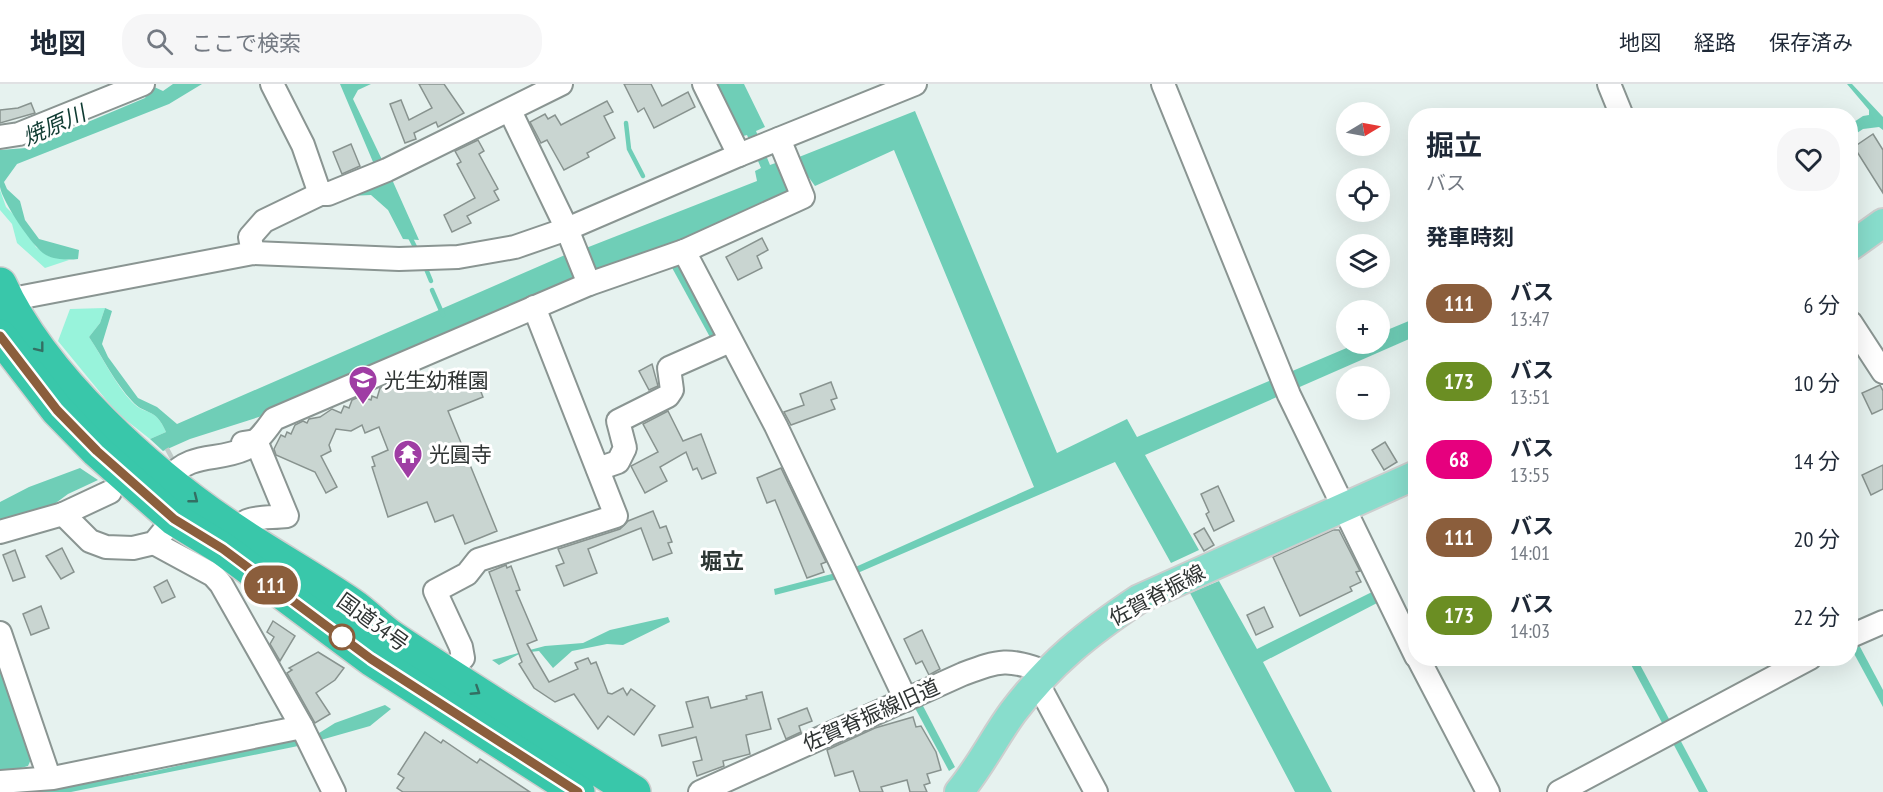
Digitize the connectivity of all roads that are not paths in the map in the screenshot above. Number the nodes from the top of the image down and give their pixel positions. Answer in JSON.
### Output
{"nodes":[{"id":1,"x":142,"y":84,"type":"edge"},
{"id":2,"x":272,"y":84,"type":"edge"},
{"id":3,"x":561,"y":84,"type":"edge"},
{"id":4,"x":704,"y":84,"type":"edge"},
{"id":5,"x":915,"y":84,"type":"edge"},
{"id":6,"x":1163,"y":84,"type":"edge"},
{"id":7,"x":1609,"y":84,"type":"edge"},
{"id":8,"x":1619,"y":108,"type":"edge"},
{"id":9,"x":510,"y":111,"type":"junction"},
{"id":10,"x":0,"y":137,"type":"edge"},
{"id":11,"x":779,"y":139,"type":"junction"},
{"id":12,"x":739,"y":155,"type":"junction"},
{"id":13,"x":320,"y":194,"type":"junction"},
{"id":14,"x":1883,"y":223,"type":"edge"},
{"id":15,"x":570,"y":238,"type":"junction"},
{"id":16,"x":1858,"y":241,"type":"edge"},
{"id":17,"x":684,"y":250,"type":"junction"},
{"id":18,"x":254,"y":253,"type":"junction"},
{"id":19,"x":589,"y":284,"type":"junction"},
{"id":20,"x":2,"y":295,"type":"edge"},
{"id":21,"x":534,"y":308,"type":"junction"},
{"id":22,"x":1858,"y":334,"type":"edge"},
{"id":23,"x":0,"y":336,"type":"edge"},
{"id":24,"x":730,"y":341,"type":"junction"},
{"id":25,"x":1883,"y":372,"type":"edge"},
{"id":26,"x":256,"y":441,"type":"junction"},
{"id":27,"x":171,"y":468,"type":"junction"},
{"id":28,"x":598,"y":470,"type":"junction"},
{"id":29,"x":1408,"y":479,"type":"edge"},
{"id":30,"x":110,"y":492,"type":"dead end"},
{"id":31,"x":1342,"y":508,"type":"junction"},
{"id":32,"x":63,"y":514,"type":"junction"},
{"id":33,"x":164,"y":531,"type":"junction"},
{"id":34,"x":0,"y":532,"type":"edge"},
{"id":35,"x":228,"y":539,"type":"junction"},
{"id":36,"x":1883,"y":622,"type":"edge"},
{"id":37,"x":0,"y":633,"type":"edge"},
{"id":38,"x":1858,"y":633,"type":"edge"},
{"id":39,"x":1408,"y":640,"type":"edge"},
{"id":40,"x":1422,"y":666,"type":"edge"},
{"id":41,"x":1795,"y":666,"type":"edge"},
{"id":42,"x":448,"y":673,"type":"junction"},
{"id":43,"x":1041,"y":677,"type":"junction"},
{"id":44,"x":906,"y":700,"type":"junction"},
{"id":45,"x":306,"y":736,"type":"junction"},
{"id":46,"x":49,"y":777,"type":"junction"},
{"id":47,"x":3,"y":781,"type":"edge"},
{"id":48,"x":333,"y":792,"type":"edge"},
{"id":49,"x":578,"y":792,"type":"edge"},
{"id":50,"x":634,"y":792,"type":"edge"},
{"id":51,"x":700,"y":792,"type":"edge"},
{"id":52,"x":959,"y":792,"type":"edge"},
{"id":53,"x":1096,"y":792,"type":"edge"},
{"id":54,"x":1488,"y":792,"type":"edge"},
{"id":55,"x":1559,"y":792,"type":"edge"}],
"edges":[{"from":1,"to":10,"type":"street"},
{"from":2,"to":13,"type":"street"},
{"from":3,"to":9,"type":"street"},
{"from":4,"to":12,"type":"street"},
{"from":5,"to":11,"type":"street"},
{"from":6,"to":31,"type":"street"},
{"from":7,"to":8,"type":"street"},
{"from":9,"to":13,"type":"street"},
{"from":9,"to":15,"type":"street"},
{"from":11,"to":12,"type":"street"},
{"from":11,"to":17,"type":"street"},
{"from":12,"to":15,"type":"street"},
{"from":13,"to":18,"type":"street"},
{"from":14,"to":16,"type":"main road"},
{"from":15,"to":18,"type":"street"},
{"from":15,"to":19,"type":"street"},
{"from":17,"to":19,"type":"street"},
{"from":17,"to":24,"type":"street"},
{"from":18,"to":20,"type":"street"},
{"from":19,"to":21,"type":"street"},
{"from":20,"to":27,"type":"highway","name":"国道34号","one_way":true},
{"from":21,"to":26,"type":"street"},
{"from":21,"to":28,"type":"street"},
{"from":22,"to":25,"type":"street"},
{"from":23,"to":33,"type":"highway","name":"国道34号"},
{"from":24,"to":28,"type":"street"},
{"from":24,"to":44,"type":"street"},
{"from":26,"to":27,"type":"street"},
{"from":26,"to":35,"type":"street"},
{"from":27,"to":35,"type":"highway","name":"国道34号","one_way":true},
{"from":28,"to":42,"type":"street"},
{"from":29,"to":31,"type":"main road","name":"佐賀脊振線"},
{"from":30,"to":32,"type":"street"},
{"from":31,"to":39,"type":"street"},
{"from":31,"to":43,"type":"main road","name":"佐賀脊振線"},
{"from":32,"to":33,"type":"street"},
{"from":32,"to":34,"type":"street"},
{"from":33,"to":35,"type":"highway","name":"国道34号"},
{"from":33,"to":45,"type":"street"},
{"from":35,"to":42,"type":"highway","name":"国道34号"},
{"from":35,"to":49,"type":"highway","name":"国道34号"},
{"from":36,"to":38,"type":"street"},
{"from":37,"to":46,"type":"street"},
{"from":40,"to":54,"type":"street"},
{"from":41,"to":55,"type":"street"},
{"from":42,"to":50,"type":"highway","name":"国道34号","one_way":true},
{"from":43,"to":44,"type":"street","name":"佐賀脊振線旧道"},
{"from":43,"to":52,"type":"main road","name":"佐賀脊振線"},
{"from":43,"to":53,"type":"street"},
{"from":44,"to":51,"type":"street","name":"佐賀脊振線旧道"},
{"from":45,"to":46,"type":"street"},
{"from":45,"to":48,"type":"street"},
{"from":46,"to":47,"type":"street"}]}
